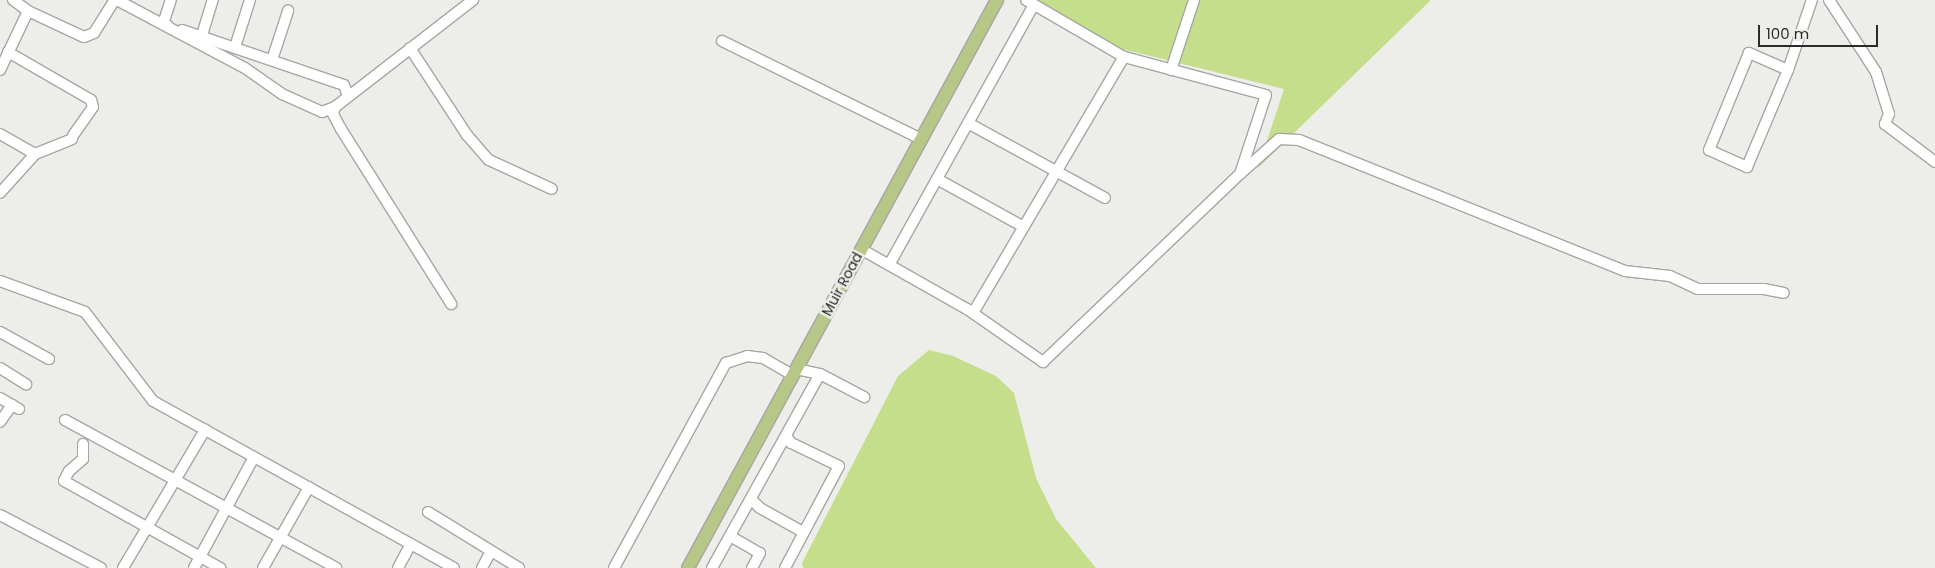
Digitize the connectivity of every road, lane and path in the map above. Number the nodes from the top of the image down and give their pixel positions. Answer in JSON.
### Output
{"nodes":[{"id":1,"x":13,"y":0,"type":"edge"},
{"id":2,"x":116,"y":0,"type":"edge"},
{"id":3,"x":171,"y":0,"type":"edge"},
{"id":4,"x":213,"y":0,"type":"edge"},
{"id":5,"x":250,"y":0,"type":"edge"},
{"id":6,"x":473,"y":0,"type":"edge"},
{"id":7,"x":997,"y":0,"type":"edge"},
{"id":8,"x":1194,"y":0,"type":"edge"},
{"id":9,"x":1812,"y":0,"type":"edge"},
{"id":10,"x":1829,"y":0,"type":"edge"},
{"id":11,"x":1030,"y":2,"type":"edge"},
{"id":12,"x":128,"y":3,"type":"edge"},
{"id":13,"x":28,"y":11,"type":"junction"},
{"id":14,"x":288,"y":11,"type":"dead end"},
{"id":15,"x":163,"y":24,"type":"junction"},
{"id":16,"x":202,"y":35,"type":"junction"},
{"id":17,"x":722,"y":41,"type":"dead end"},
{"id":18,"x":235,"y":47,"type":"junction"},
{"id":19,"x":410,"y":48,"type":"junction"},
{"id":20,"x":8,"y":52,"type":"junction"},
{"id":21,"x":1124,"y":57,"type":"junction"},
{"id":22,"x":272,"y":60,"type":"junction"},
{"id":23,"x":0,"y":70,"type":"edge"},
{"id":24,"x":1171,"y":70,"type":"junction"},
{"id":25,"x":1788,"y":70,"type":"junction"},
{"id":26,"x":348,"y":96,"type":"junction"},
{"id":27,"x":334,"y":107,"type":"junction"},
{"id":28,"x":968,"y":124,"type":"junction"},
{"id":29,"x":0,"y":134,"type":"edge"},
{"id":30,"x":921,"y":139,"type":"junction"},
{"id":31,"x":35,"y":154,"type":"junction"},
{"id":32,"x":1935,"y":162,"type":"edge"},
{"id":33,"x":1057,"y":171,"type":"junction"},
{"id":34,"x":1240,"y":174,"type":"junction"},
{"id":35,"x":937,"y":179,"type":"junction"},
{"id":36,"x":552,"y":189,"type":"dead end"},
{"id":37,"x":0,"y":192,"type":"edge"},
{"id":38,"x":1105,"y":198,"type":"dead end"},
{"id":39,"x":1024,"y":228,"type":"junction"},
{"id":40,"x":861,"y":249,"type":"junction"},
{"id":41,"x":889,"y":265,"type":"junction"},
{"id":42,"x":0,"y":280,"type":"edge"},
{"id":43,"x":1784,"y":293,"type":"dead end"},
{"id":44,"x":451,"y":304,"type":"dead end"},
{"id":45,"x":973,"y":313,"type":"junction"},
{"id":46,"x":0,"y":332,"type":"edge"},
{"id":47,"x":49,"y":359,"type":"dead end"},
{"id":48,"x":0,"y":368,"type":"edge"},
{"id":49,"x":794,"y":372,"type":"junction"},
{"id":50,"x":820,"y":374,"type":"junction"},
{"id":51,"x":26,"y":384,"type":"dead end"},
{"id":52,"x":864,"y":396,"type":"dead end"},
{"id":53,"x":0,"y":398,"type":"edge"},
{"id":54,"x":65,"y":420,"type":"dead end"},
{"id":55,"x":0,"y":422,"type":"edge"},
{"id":56,"x":205,"y":430,"type":"junction"},
{"id":57,"x":787,"y":437,"type":"junction"},
{"id":58,"x":83,"y":444,"type":"dead end"},
{"id":59,"x":254,"y":457,"type":"junction"},
{"id":60,"x":177,"y":481,"type":"junction"},
{"id":61,"x":309,"y":488,"type":"junction"},
{"id":62,"x":751,"y":499,"type":"junction"},
{"id":63,"x":226,"y":508,"type":"junction"},
{"id":64,"x":428,"y":512,"type":"dead end"},
{"id":65,"x":0,"y":515,"type":"edge"},
{"id":66,"x":149,"y":526,"type":"junction"},
{"id":67,"x":803,"y":532,"type":"junction"},
{"id":68,"x":730,"y":536,"type":"junction"},
{"id":69,"x":280,"y":538,"type":"junction"},
{"id":70,"x":411,"y":544,"type":"junction"},
{"id":71,"x":491,"y":551,"type":"junction"},
{"id":72,"x":200,"y":558,"type":"junction"},
{"id":73,"x":101,"y":568,"type":"edge"},
{"id":74,"x":122,"y":568,"type":"edge"},
{"id":75,"x":194,"y":568,"type":"edge"},
{"id":76,"x":220,"y":568,"type":"edge"},
{"id":77,"x":264,"y":568,"type":"edge"},
{"id":78,"x":336,"y":568,"type":"edge"},
{"id":79,"x":398,"y":568,"type":"edge"},
{"id":80,"x":454,"y":568,"type":"edge"},
{"id":81,"x":482,"y":568,"type":"edge"},
{"id":82,"x":519,"y":568,"type":"edge"},
{"id":83,"x":614,"y":568,"type":"edge"},
{"id":84,"x":688,"y":568,"type":"edge"},
{"id":85,"x":712,"y":568,"type":"edge"},
{"id":86,"x":752,"y":568,"type":"edge"},
{"id":87,"x":784,"y":568,"type":"edge"}],
"edges":[{"from":1,"to":13,"type":"street"},
{"from":2,"to":12,"type":"street"},
{"from":2,"to":13,"type":"street"},
{"from":3,"to":15,"type":"street"},
{"from":4,"to":16,"type":"street"},
{"from":5,"to":18,"type":"street"},
{"from":6,"to":19,"type":"street"},
{"from":7,"to":30,"type":"main road","name":"Muir Road"},
{"from":8,"to":24,"type":"street"},
{"from":9,"to":25,"type":"street"},
{"from":10,"to":32,"type":"street"},
{"from":11,"to":21,"type":"street"},
{"from":11,"to":28,"type":"street"},
{"from":12,"to":15,"type":"street"},
{"from":13,"to":20,"type":"street"},
{"from":14,"to":22,"type":"street"},
{"from":15,"to":16,"type":"street"},
{"from":15,"to":27,"type":"street"},
{"from":16,"to":18,"type":"street"},
{"from":17,"to":30,"type":"street"},
{"from":18,"to":22,"type":"street"},
{"from":19,"to":26,"type":"street"},
{"from":19,"to":36,"type":"street"},
{"from":20,"to":23,"type":"street"},
{"from":20,"to":31,"type":"street"},
{"from":21,"to":24,"type":"street"},
{"from":21,"to":33,"type":"street"},
{"from":22,"to":26,"type":"street"},
{"from":24,"to":34,"type":"street"},
{"from":25,"to":25,"type":"street"},
{"from":26,"to":27,"type":"street"},
{"from":27,"to":44,"type":"street"},
{"from":28,"to":33,"type":"street"},
{"from":28,"to":35,"type":"street"},
{"from":29,"to":31,"type":"street"},
{"from":30,"to":40,"type":"main road","name":"Muir Road"},
{"from":31,"to":37,"type":"street"},
{"from":33,"to":38,"type":"street"},
{"from":33,"to":39,"type":"street"},
{"from":34,"to":43,"type":"street"},
{"from":34,"to":45,"type":"street"},
{"from":35,"to":39,"type":"street"},
{"from":35,"to":41,"type":"street"},
{"from":39,"to":45,"type":"street"},
{"from":40,"to":41,"type":"street"},
{"from":40,"to":49,"type":"main road","name":"Muir Road"},
{"from":41,"to":45,"type":"street"},
{"from":42,"to":56,"type":"street"},
{"from":46,"to":47,"type":"street"},
{"from":48,"to":51,"type":"street"},
{"from":49,"to":50,"type":"street"},
{"from":49,"to":83,"type":"street"},
{"from":49,"to":84,"type":"main road","name":"Muir Road"},
{"from":50,"to":52,"type":"street"},
{"from":50,"to":57,"type":"street"},
{"from":53,"to":55,"type":"street"},
{"from":54,"to":60,"type":"street"},
{"from":56,"to":59,"type":"street"},
{"from":56,"to":60,"type":"street"},
{"from":57,"to":62,"type":"street"},
{"from":57,"to":67,"type":"street"},
{"from":58,"to":66,"type":"street"},
{"from":59,"to":61,"type":"street"},
{"from":59,"to":63,"type":"street"},
{"from":60,"to":63,"type":"street"},
{"from":60,"to":66,"type":"street"},
{"from":61,"to":69,"type":"street"},
{"from":61,"to":70,"type":"street"},
{"from":62,"to":67,"type":"street"},
{"from":62,"to":68,"type":"street"},
{"from":63,"to":69,"type":"street"},
{"from":63,"to":72,"type":"street"},
{"from":64,"to":71,"type":"street"},
{"from":65,"to":73,"type":"street"},
{"from":66,"to":72,"type":"street"},
{"from":66,"to":74,"type":"street"},
{"from":67,"to":87,"type":"street"},
{"from":68,"to":85,"type":"street"},
{"from":68,"to":86,"type":"street"},
{"from":69,"to":77,"type":"street"},
{"from":69,"to":78,"type":"street"},
{"from":70,"to":79,"type":"street"},
{"from":70,"to":80,"type":"street"},
{"from":71,"to":81,"type":"street"},
{"from":71,"to":82,"type":"street"},
{"from":72,"to":75,"type":"street"},
{"from":72,"to":76,"type":"street"}]}
